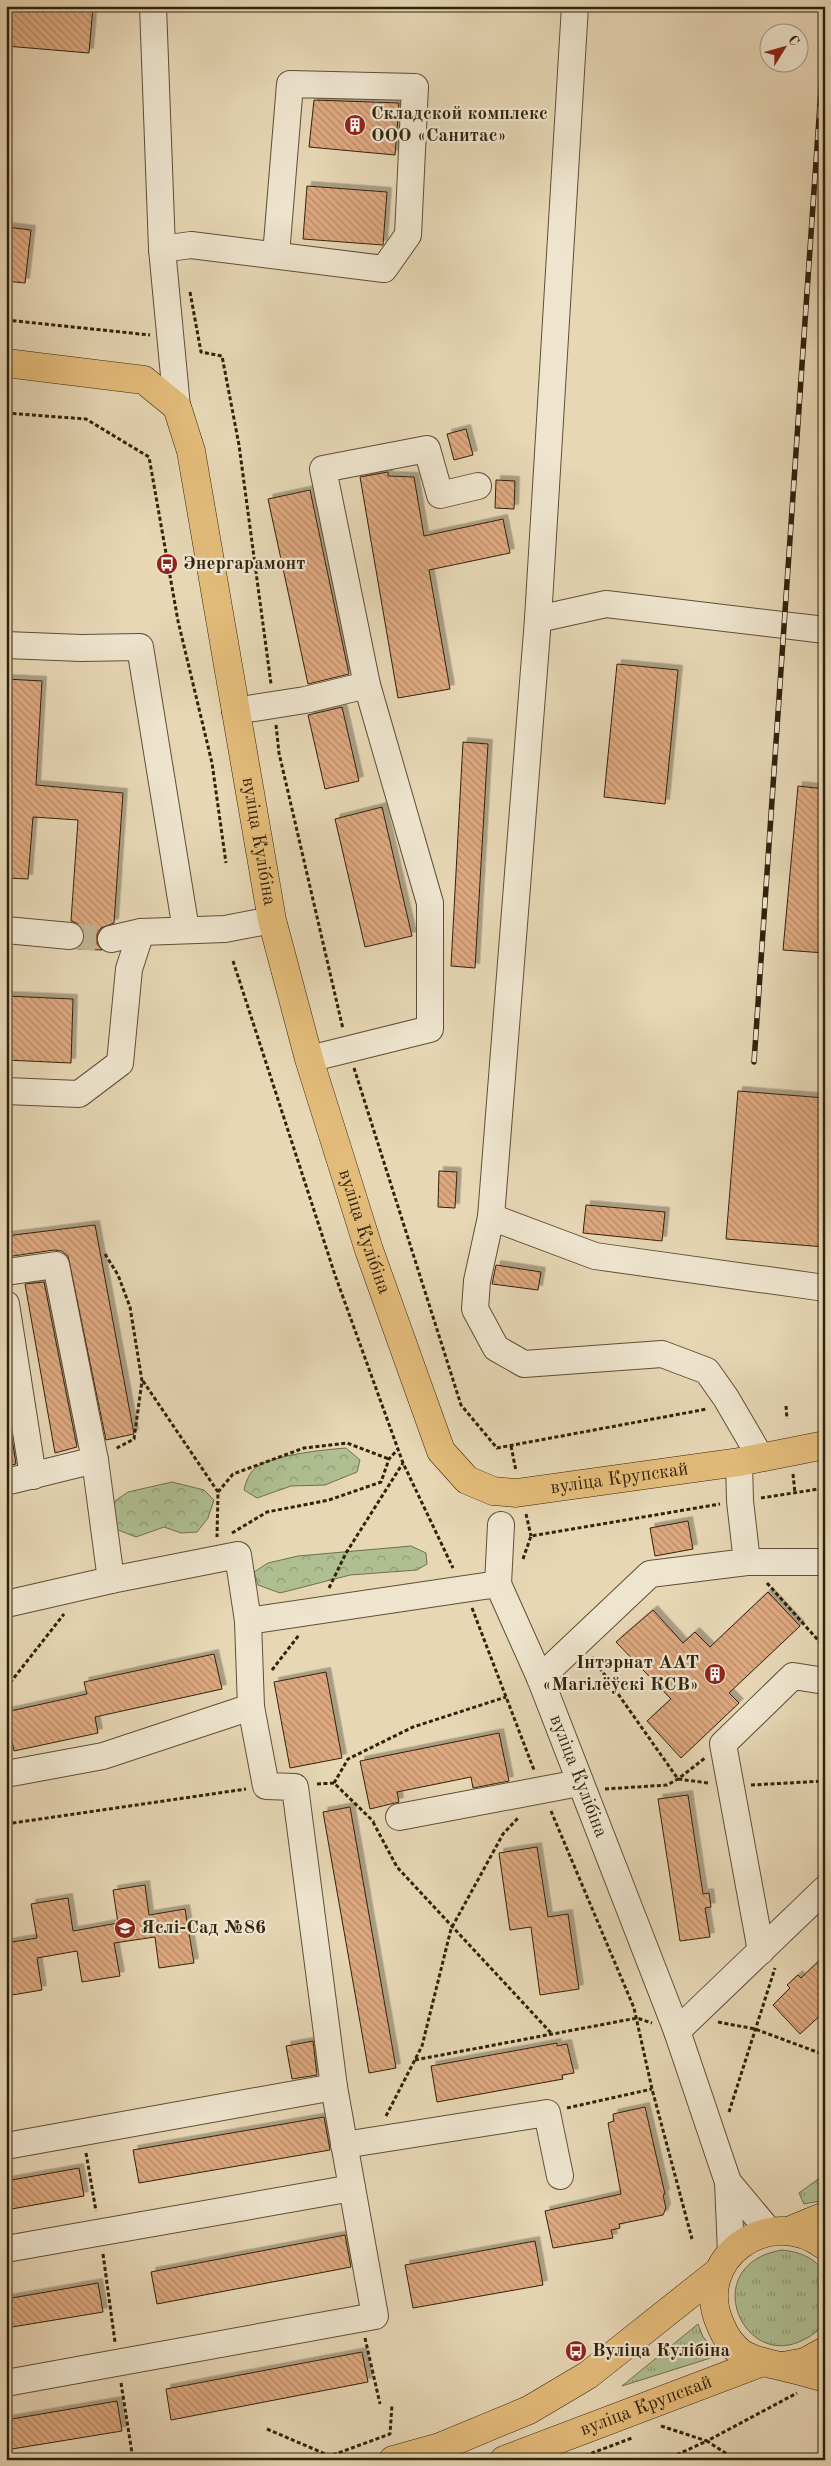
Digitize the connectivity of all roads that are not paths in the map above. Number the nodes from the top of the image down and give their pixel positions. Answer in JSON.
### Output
{"nodes":[{"id":1,"x":153,"y":6,"type":"edge"},
{"id":2,"x":575,"y":6,"type":"edge"},
{"id":3,"x":162,"y":249,"type":"junction"},
{"id":4,"x":276,"y":256,"type":"junction"},
{"id":5,"x":6,"y":363,"type":"edge"},
{"id":6,"x":177,"y":407,"type":"junction"},
{"id":7,"x":478,"y":486,"type":"dead end"},
{"id":8,"x":538,"y":619,"type":"junction"},
{"id":9,"x":825,"y":630,"type":"edge"},
{"id":10,"x":6,"y":645,"type":"edge"},
{"id":11,"x":367,"y":685,"type":"junction"},
{"id":12,"x":235,"y":711,"type":"junction"},
{"id":13,"x":272,"y":920,"type":"junction"},
{"id":14,"x":6,"y":930,"type":"edge"},
{"id":15,"x":186,"y":930,"type":"junction"},
{"id":16,"x":141,"y":932,"type":"junction"},
{"id":17,"x":70,"y":936,"type":"tunnel mouth"},
{"id":18,"x":111,"y":938,"type":"tunnel mouth"},
{"id":19,"x":309,"y":1059,"type":"junction"},
{"id":20,"x":6,"y":1091,"type":"edge"},
{"id":21,"x":491,"y":1217,"type":"junction"},
{"id":22,"x":6,"y":1272,"type":"edge"},
{"id":23,"x":825,"y":1288,"type":"edge"},
{"id":24,"x":6,"y":1304,"type":"edge"},
{"id":25,"x":436,"y":1439,"type":"joint"},
{"id":26,"x":825,"y":1445,"type":"edge"},
{"id":27,"x":95,"y":1460,"type":"junction"},
{"id":28,"x":750,"y":1460,"type":"junction"},
{"id":29,"x":33,"y":1476,"type":"junction"},
{"id":30,"x":6,"y":1482,"type":"edge"},
{"id":31,"x":501,"y":1525,"type":"dead end"},
{"id":32,"x":747,"y":1562,"type":"junction"},
{"id":33,"x":825,"y":1562,"type":"edge"},
{"id":34,"x":111,"y":1580,"type":"junction"},
{"id":35,"x":498,"y":1584,"type":"junction"},
{"id":36,"x":6,"y":1604,"type":"edge"},
{"id":37,"x":248,"y":1621,"type":"junction"},
{"id":38,"x":540,"y":1678,"type":"junction"},
{"id":39,"x":825,"y":1681,"type":"edge"},
{"id":40,"x":251,"y":1707,"type":"junction"},
{"id":41,"x":6,"y":1774,"type":"edge"},
{"id":42,"x":580,"y":1786,"type":"junction"},
{"id":43,"x":399,"y":1817,"type":"road end"},
{"id":44,"x":825,"y":1889,"type":"edge"},
{"id":45,"x":769,"y":1956,"type":"junction"},
{"id":46,"x":684,"y":2024,"type":"junction"},
{"id":47,"x":334,"y":2087,"type":"junction"},
{"id":48,"x":6,"y":2146,"type":"edge"},
{"id":49,"x":344,"y":2146,"type":"junction"},
{"id":50,"x":560,"y":2176,"type":"dead end"},
{"id":51,"x":728,"y":2182,"type":"junction"},
{"id":52,"x":352,"y":2188,"type":"junction"},
{"id":53,"x":825,"y":2216,"type":"edge"},
{"id":54,"x":780,"y":2230,"type":"junction"},
{"id":55,"x":825,"y":2246,"type":"edge"},
{"id":56,"x":6,"y":2248,"type":"edge"},
{"id":57,"x":725,"y":2262,"type":"junction"},
{"id":58,"x":825,"y":2351,"type":"edge"},
{"id":59,"x":772,"y":2364,"type":"junction"},
{"id":60,"x":825,"y":2378,"type":"edge"},
{"id":61,"x":6,"y":2383,"type":"edge"},
{"id":62,"x":393,"y":2460,"type":"edge"},
{"id":63,"x":504,"y":2460,"type":"edge"}],
"edges":[{"from":1,"to":3,"type":"street"},
{"from":2,"to":8,"type":"street"},
{"from":3,"to":4,"type":"street"},
{"from":3,"to":6,"type":"street"},
{"from":4,"to":4,"type":"street"},
{"from":5,"to":6,"type":"main road"},
{"from":6,"to":12,"type":"main road","name":"вуліца Кулібіна"},
{"from":7,"to":11,"type":"street"},
{"from":8,"to":9,"type":"street"},
{"from":8,"to":21,"type":"street"},
{"from":10,"to":15,"type":"street"},
{"from":11,"to":12,"type":"street"},
{"from":11,"to":19,"type":"street"},
{"from":12,"to":13,"type":"main road","name":"вуліца Кулібіна"},
{"from":13,"to":15,"type":"street"},
{"from":13,"to":19,"type":"main road","name":"вуліца Кулібіна"},
{"from":14,"to":17,"type":"street"},
{"from":15,"to":16,"type":"street"},
{"from":16,"to":18,"type":"street"},
{"from":16,"to":20,"type":"street"},
{"from":19,"to":25,"type":"main road","name":"вуліца Кулібіна"},
{"from":21,"to":23,"type":"street"},
{"from":21,"to":28,"type":"street"},
{"from":22,"to":27,"type":"street"},
{"from":24,"to":29,"type":"street"},
{"from":25,"to":28,"type":"main road","name":"вуліца Крупскай"},
{"from":26,"to":28,"type":"main road","name":"вуліца Крупскай"},
{"from":27,"to":29,"type":"street"},
{"from":27,"to":34,"type":"street"},
{"from":28,"to":32,"type":"street"},
{"from":29,"to":30,"type":"street"},
{"from":31,"to":35,"type":"street"},
{"from":32,"to":33,"type":"street"},
{"from":32,"to":38,"type":"street"},
{"from":34,"to":36,"type":"street"},
{"from":34,"to":37,"type":"street"},
{"from":35,"to":37,"type":"street"},
{"from":35,"to":38,"type":"street","name":"вуліца Кулібіна"},
{"from":37,"to":40,"type":"street"},
{"from":38,"to":42,"type":"street","name":"вуліца Кулібіна"},
{"from":39,"to":45,"type":"street"},
{"from":40,"to":41,"type":"street"},
{"from":40,"to":47,"type":"street"},
{"from":42,"to":43,"type":"street"},
{"from":42,"to":46,"type":"street","name":"вуліца Кулібіна"},
{"from":44,"to":45,"type":"street"},
{"from":45,"to":46,"type":"street"},
{"from":46,"to":51,"type":"street","name":"вуліца Кулібіна"},
{"from":47,"to":48,"type":"street"},
{"from":47,"to":49,"type":"street"},
{"from":49,"to":50,"type":"street"},
{"from":49,"to":52,"type":"street"},
{"from":51,"to":54,"type":"street","name":"вуліца Кулібіна"},
{"from":51,"to":57,"type":"street","name":"вуліца Кулібіна"},
{"from":52,"to":56,"type":"street"},
{"from":52,"to":61,"type":"street"},
{"from":53,"to":54,"type":"main road"},
{"from":54,"to":55,"type":"main road"},
{"from":54,"to":57,"type":"main road"},
{"from":57,"to":59,"type":"main road"},
{"from":57,"to":62,"type":"main road"},
{"from":58,"to":59,"type":"main road","name":"вуліца Крупскай"},
{"from":59,"to":60,"type":"main road"},
{"from":59,"to":63,"type":"main road","name":"вуліца Крупскай"}]}
